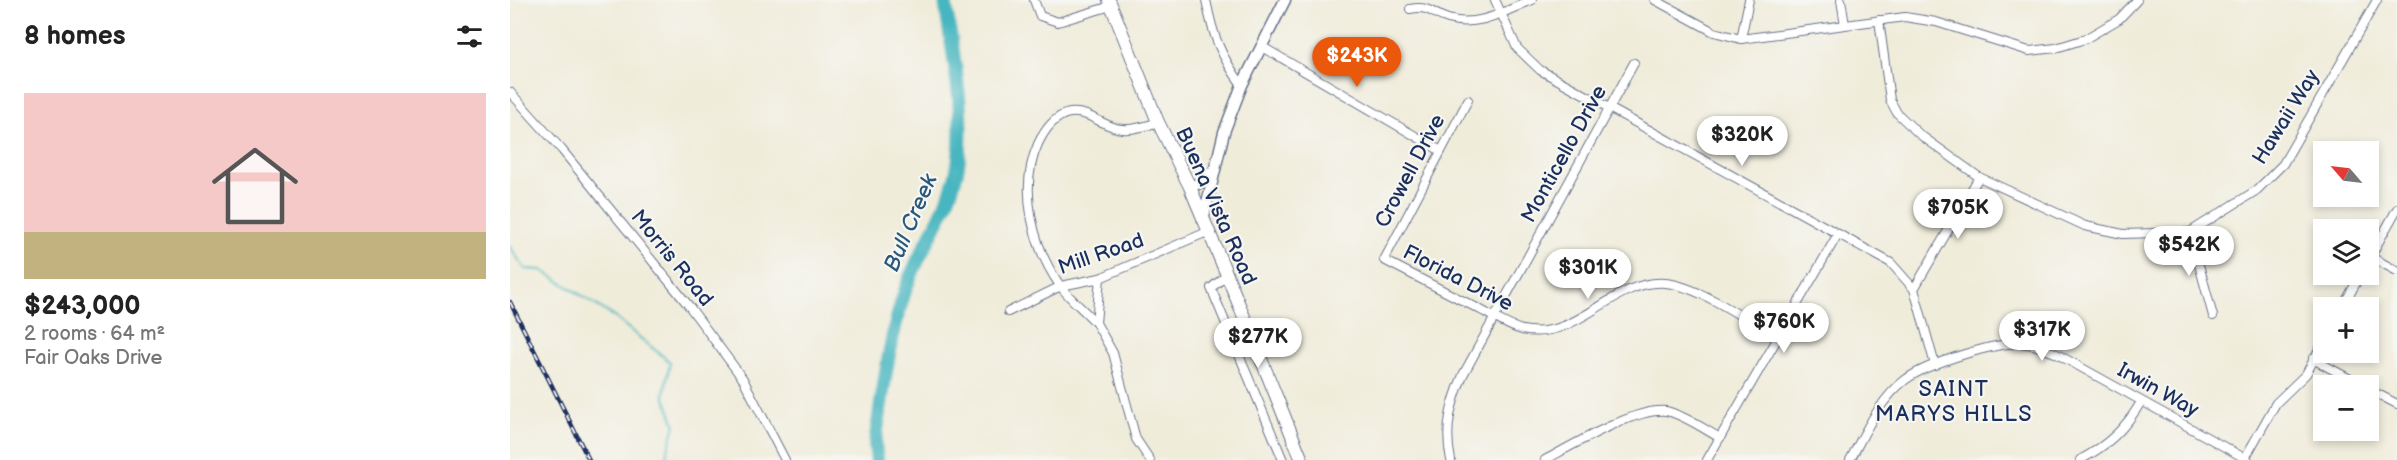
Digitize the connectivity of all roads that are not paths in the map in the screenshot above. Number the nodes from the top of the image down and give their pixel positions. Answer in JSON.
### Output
{"nodes":[{"id":1,"x":1034,"y":0,"type":"edge"},
{"id":2,"x":1206,"y":0,"type":"edge"},
{"id":3,"x":1285,"y":0,"type":"edge"},
{"id":4,"x":1495,"y":0,"type":"edge"},
{"id":5,"x":1532,"y":0,"type":"edge"},
{"id":6,"x":1655,"y":0,"type":"edge"},
{"id":7,"x":1749,"y":0,"type":"edge"},
{"id":8,"x":1841,"y":0,"type":"edge"},
{"id":9,"x":2136,"y":0,"type":"edge"},
{"id":10,"x":2377,"y":0,"type":"edge"},
{"id":11,"x":1110,"y":3,"type":"edge"},
{"id":12,"x":1410,"y":9,"type":"dead end"},
{"id":13,"x":1500,"y":13,"type":"junction"},
{"id":14,"x":1879,"y":20,"type":"junction"},
{"id":15,"x":1845,"y":25,"type":"junction"},
{"id":16,"x":1741,"y":39,"type":"junction"},
{"id":17,"x":1261,"y":46,"type":"junction"},
{"id":18,"x":1634,"y":63,"type":"dead end"},
{"id":19,"x":1242,"y":85,"type":"junction"},
{"id":20,"x":510,"y":92,"type":"edge"},
{"id":21,"x":1468,"y":100,"type":"dead end"},
{"id":22,"x":1609,"y":109,"type":"junction"},
{"id":23,"x":1158,"y":122,"type":"junction"},
{"id":24,"x":1441,"y":151,"type":"junction"},
{"id":25,"x":1215,"y":169,"type":"junction"},
{"id":26,"x":1979,"y":177,"type":"junction"},
{"id":27,"x":1190,"y":188,"type":"junction"},
{"id":28,"x":2397,"y":209,"type":"edge"},
{"id":29,"x":1205,"y":226,"type":"junction"},
{"id":30,"x":2190,"y":232,"type":"junction"},
{"id":31,"x":1838,"y":234,"type":"junction"},
{"id":32,"x":2379,"y":242,"type":"edge"},
{"id":33,"x":1384,"y":260,"type":"joint"},
{"id":34,"x":2379,"y":263,"type":"edge"},
{"id":35,"x":2397,"y":271,"type":"edge"},
{"id":36,"x":1227,"y":275,"type":"junction"},
{"id":37,"x":1100,"y":278,"type":"junction"},
{"id":38,"x":1061,"y":286,"type":"junction"},
{"id":39,"x":1914,"y":289,"type":"junction"},
{"id":40,"x":1008,"y":312,"type":"dead end"},
{"id":41,"x":2213,"y":316,"type":"dead end"},
{"id":42,"x":1495,"y":318,"type":"junction"},
{"id":43,"x":1096,"y":323,"type":"junction"},
{"id":44,"x":1778,"y":339,"type":"junction"},
{"id":45,"x":2313,"y":359,"type":"edge"},
{"id":46,"x":2320,"y":363,"type":"edge"},
{"id":47,"x":1935,"y":365,"type":"junction"},
{"id":48,"x":2342,"y":375,"type":"edge"},
{"id":49,"x":2379,"y":395,"type":"edge"},
{"id":50,"x":2141,"y":402,"type":"junction"},
{"id":51,"x":2397,"y":404,"type":"edge"},
{"id":52,"x":1720,"y":438,"type":"junction"},
{"id":53,"x":785,"y":460,"type":"edge"},
{"id":54,"x":1150,"y":460,"type":"edge"},
{"id":55,"x":1283,"y":460,"type":"edge"},
{"id":56,"x":1302,"y":460,"type":"edge"},
{"id":57,"x":1451,"y":460,"type":"edge"},
{"id":58,"x":1545,"y":460,"type":"edge"},
{"id":59,"x":1707,"y":460,"type":"edge"},
{"id":60,"x":1850,"y":460,"type":"edge"},
{"id":61,"x":2080,"y":460,"type":"edge"},
{"id":62,"x":2246,"y":460,"type":"edge"}],
"edges":[{"from":1,"to":11,"type":"street"},
{"from":2,"to":19,"type":"street"},
{"from":3,"to":17,"type":"street"},
{"from":4,"to":13,"type":"street"},
{"from":5,"to":13,"type":"street"},
{"from":6,"to":16,"type":"street"},
{"from":7,"to":16,"type":"street"},
{"from":8,"to":15,"type":"street"},
{"from":9,"to":14,"type":"street"},
{"from":10,"to":30,"type":"street","name":"Hawaii Way"},
{"from":11,"to":23,"type":"main road","name":"Buena Vista Road"},
{"from":12,"to":13,"type":"street"},
{"from":13,"to":22,"type":"street"},
{"from":14,"to":15,"type":"street"},
{"from":14,"to":26,"type":"street"},
{"from":15,"to":16,"type":"street"},
{"from":17,"to":19,"type":"street"},
{"from":17,"to":24,"type":"street"},
{"from":18,"to":22,"type":"street","name":"Monticello Drive"},
{"from":19,"to":25,"type":"street"},
{"from":20,"to":53,"type":"street","name":"Morris Road"},
{"from":21,"to":24,"type":"street","name":"Crowell Drive"},
{"from":22,"to":31,"type":"street"},
{"from":22,"to":42,"type":"street","name":"Monticello Drive"},
{"from":23,"to":27,"type":"main road","name":"Buena Vista Road"},
{"from":23,"to":38,"type":"street"},
{"from":24,"to":33,"type":"street","name":"Crowell Drive"},
{"from":25,"to":27,"type":"street"},
{"from":25,"to":29,"type":"street"},
{"from":26,"to":30,"type":"street"},
{"from":26,"to":39,"type":"street"},
{"from":27,"to":29,"type":"main road","name":"Buena Vista Road"},
{"from":28,"to":32,"type":"street"},
{"from":29,"to":36,"type":"main road","name":"Buena Vista Road"},
{"from":29,"to":37,"type":"street","name":"Mill Road"},
{"from":30,"to":41,"type":"street"},
{"from":31,"to":39,"type":"street"},
{"from":31,"to":44,"type":"street"},
{"from":33,"to":42,"type":"street","name":"Florida Drive"},
{"from":34,"to":35,"type":"street"},
{"from":36,"to":55,"type":"street"},
{"from":36,"to":56,"type":"main road","name":"Buena Vista Road"},
{"from":37,"to":38,"type":"street","name":"Mill Road"},
{"from":37,"to":43,"type":"street"},
{"from":38,"to":40,"type":"street","name":"Mill Road"},
{"from":38,"to":43,"type":"street"},
{"from":39,"to":47,"type":"street"},
{"from":42,"to":44,"type":"street","name":"Florida Drive"},
{"from":42,"to":57,"type":"street","name":"Monticello Drive"},
{"from":43,"to":54,"type":"street"},
{"from":44,"to":52,"type":"street"},
{"from":45,"to":62,"type":"street"},
{"from":46,"to":48,"type":"street"},
{"from":47,"to":50,"type":"street","name":"Irwin Way"},
{"from":47,"to":60,"type":"street","name":"Irwin Way"},
{"from":49,"to":51,"type":"street"},
{"from":50,"to":61,"type":"street"},
{"from":50,"to":62,"type":"street","name":"Irwin Way"},
{"from":52,"to":58,"type":"street"},
{"from":52,"to":59,"type":"street"}]}
